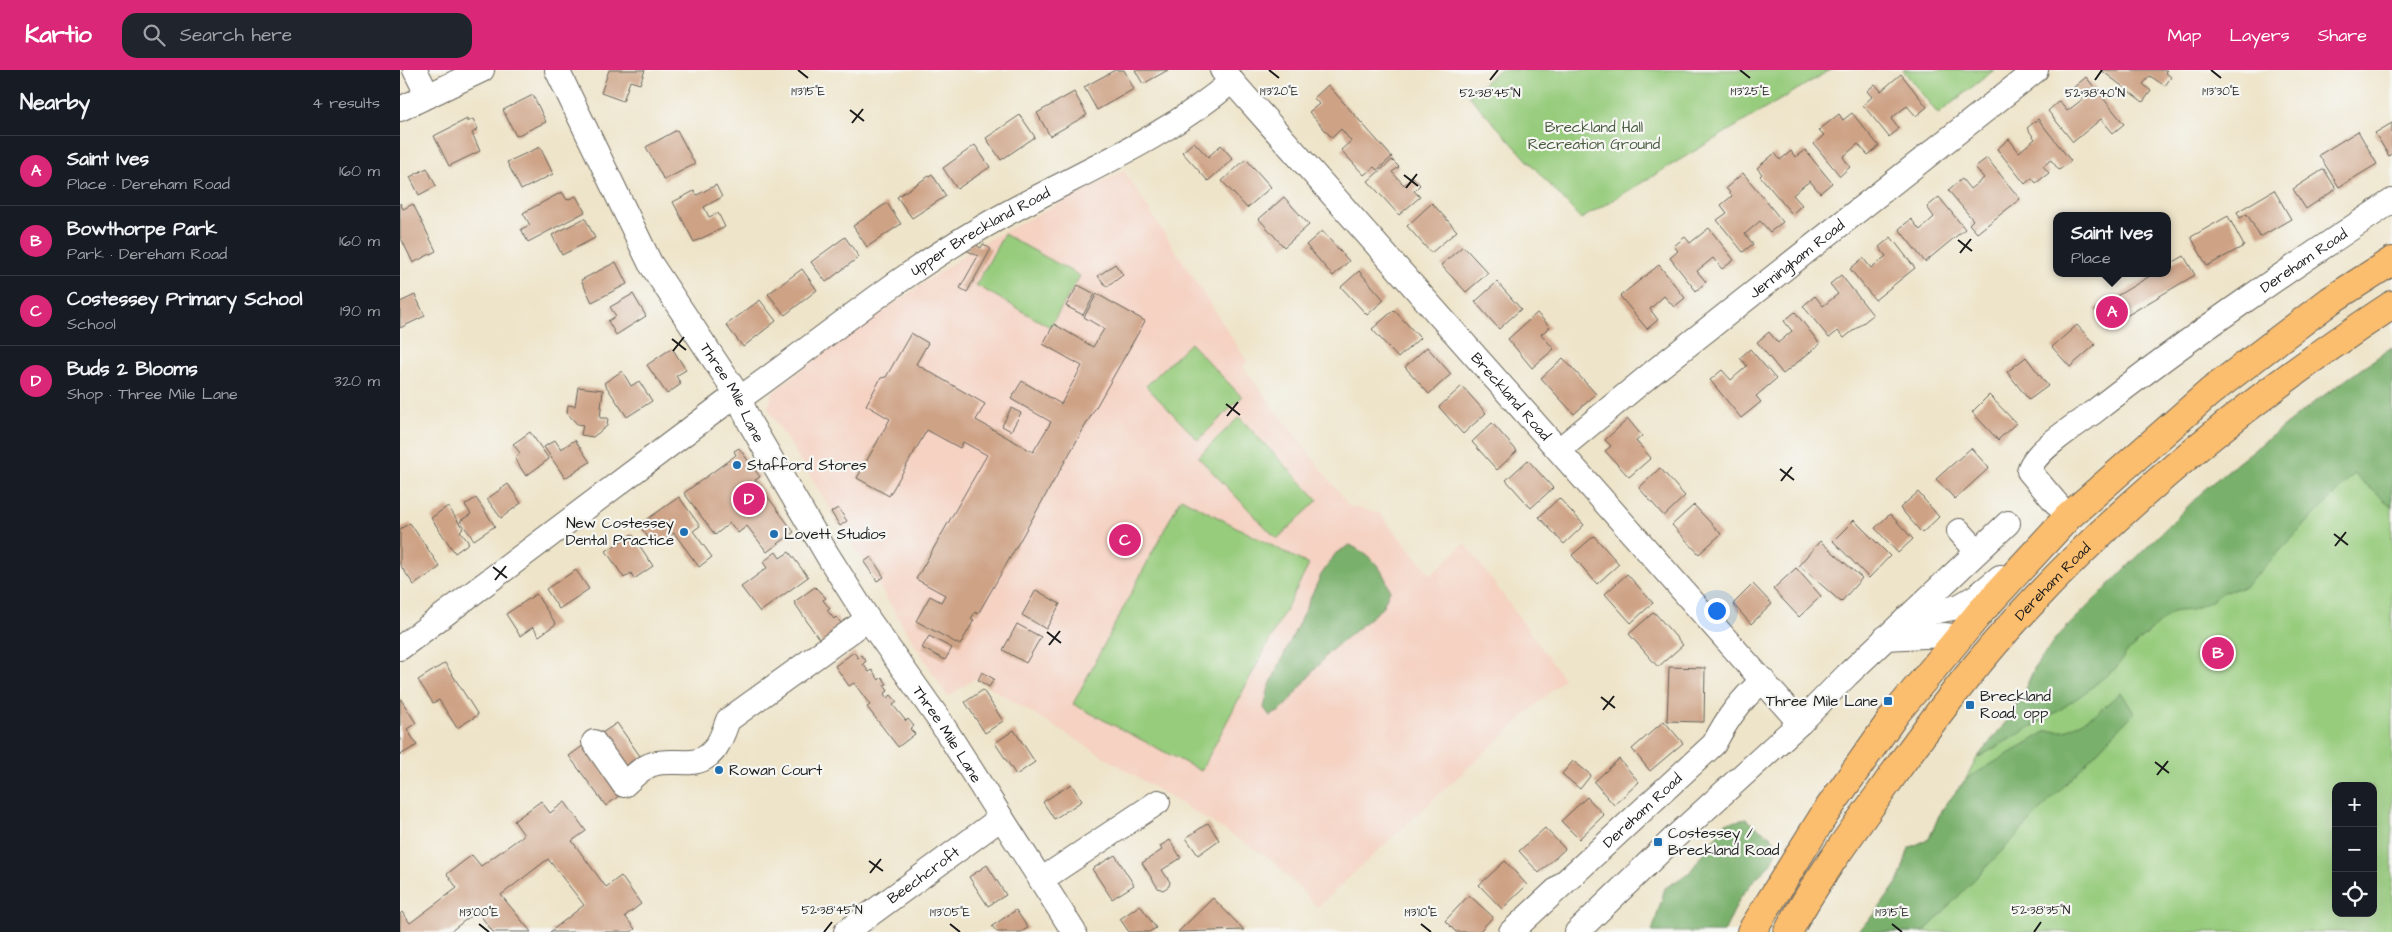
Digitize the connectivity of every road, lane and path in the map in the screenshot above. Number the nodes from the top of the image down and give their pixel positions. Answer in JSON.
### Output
{"nodes":[{"id":1,"x":415,"y":70,"type":"edge"},
{"id":2,"x":482,"y":70,"type":"edge"},
{"id":3,"x":558,"y":70,"type":"edge"},
{"id":4,"x":2036,"y":70,"type":"edge"},
{"id":5,"x":1227,"y":76,"type":"edge"},
{"id":6,"x":428,"y":96,"type":"junction"},
{"id":7,"x":400,"y":109,"type":"edge"},
{"id":8,"x":2392,"y":201,"type":"edge"},
{"id":9,"x":2392,"y":261,"type":"edge"},
{"id":10,"x":2392,"y":305,"type":"edge"},
{"id":11,"x":738,"y":397,"type":"junction"},
{"id":12,"x":1558,"y":450,"type":"junction"},
{"id":13,"x":2068,"y":517,"type":"junction"},
{"id":14,"x":2008,"y":523,"type":"dead end"},
{"id":15,"x":1959,"y":531,"type":"dead end"},
{"id":16,"x":1977,"y":551,"type":"junction"},
{"id":17,"x":2020,"y":568,"type":"junction"},
{"id":18,"x":2061,"y":573,"type":"junction"},
{"id":19,"x":1908,"y":617,"type":"junction"},
{"id":20,"x":868,"y":619,"type":"junction"},
{"id":21,"x":1959,"y":637,"type":"junction"},
{"id":22,"x":1886,"y":638,"type":"junction"},
{"id":23,"x":400,"y":648,"type":"edge"},
{"id":24,"x":1763,"y":680,"type":"junction"},
{"id":25,"x":1800,"y":723,"type":"junction"},
{"id":26,"x":594,"y":742,"type":"dead end"},
{"id":27,"x":1158,"y":802,"type":"dead end"},
{"id":28,"x":1001,"y":818,"type":"junction"},
{"id":29,"x":1041,"y":880,"type":"junction"},
{"id":30,"x":846,"y":932,"type":"edge"},
{"id":31,"x":1074,"y":932,"type":"edge"},
{"id":32,"x":1511,"y":932,"type":"edge"},
{"id":33,"x":1576,"y":932,"type":"edge"},
{"id":34,"x":1751,"y":932,"type":"edge"},
{"id":35,"x":1788,"y":932,"type":"edge"}],
"edges":[{"from":1,"to":6,"type":"street"},
{"from":2,"to":6,"type":"street"},
{"from":3,"to":11,"type":"street","name":"Three Mile Lane"},
{"from":4,"to":12,"type":"street","name":"Jerningham Road"},
{"from":5,"to":11,"type":"street","name":"Upper Breckland Road"},
{"from":5,"to":12,"type":"street","name":"Breckland Road"},
{"from":6,"to":7,"type":"street"},
{"from":8,"to":13,"type":"street","name":"Dereham Road"},
{"from":9,"to":13,"type":"highway"},
{"from":10,"to":18,"type":"highway","name":"Dereham Road"},
{"from":11,"to":20,"type":"street","name":"Three Mile Lane"},
{"from":11,"to":23,"type":"street","name":"Upper Breckland Road"},
{"from":12,"to":24,"type":"street","name":"Breckland Road"},
{"from":13,"to":17,"type":"highway"},
{"from":14,"to":16,"type":"street"},
{"from":15,"to":16,"type":"street"},
{"from":16,"to":19,"type":"street"},
{"from":17,"to":19,"type":"street"},
{"from":17,"to":21,"type":"highway"},
{"from":18,"to":21,"type":"highway"},
{"from":18,"to":35,"type":"highway","name":"Dereham Road"},
{"from":19,"to":22,"type":"street"},
{"from":20,"to":26,"type":"street"},
{"from":20,"to":28,"type":"street","name":"Three Mile Lane"},
{"from":21,"to":22,"type":"street"},
{"from":21,"to":34,"type":"highway"},
{"from":22,"to":25,"type":"street"},
{"from":24,"to":25,"type":"street","name":"Breckland Road"},
{"from":24,"to":32,"type":"street","name":"Dereham Road"},
{"from":25,"to":33,"type":"street"},
{"from":27,"to":29,"type":"street"},
{"from":28,"to":29,"type":"street","name":"Three Mile Lane"},
{"from":28,"to":30,"type":"street","name":"Beechcroft"},
{"from":29,"to":31,"type":"street","name":"Three Mile Lane"}]}
